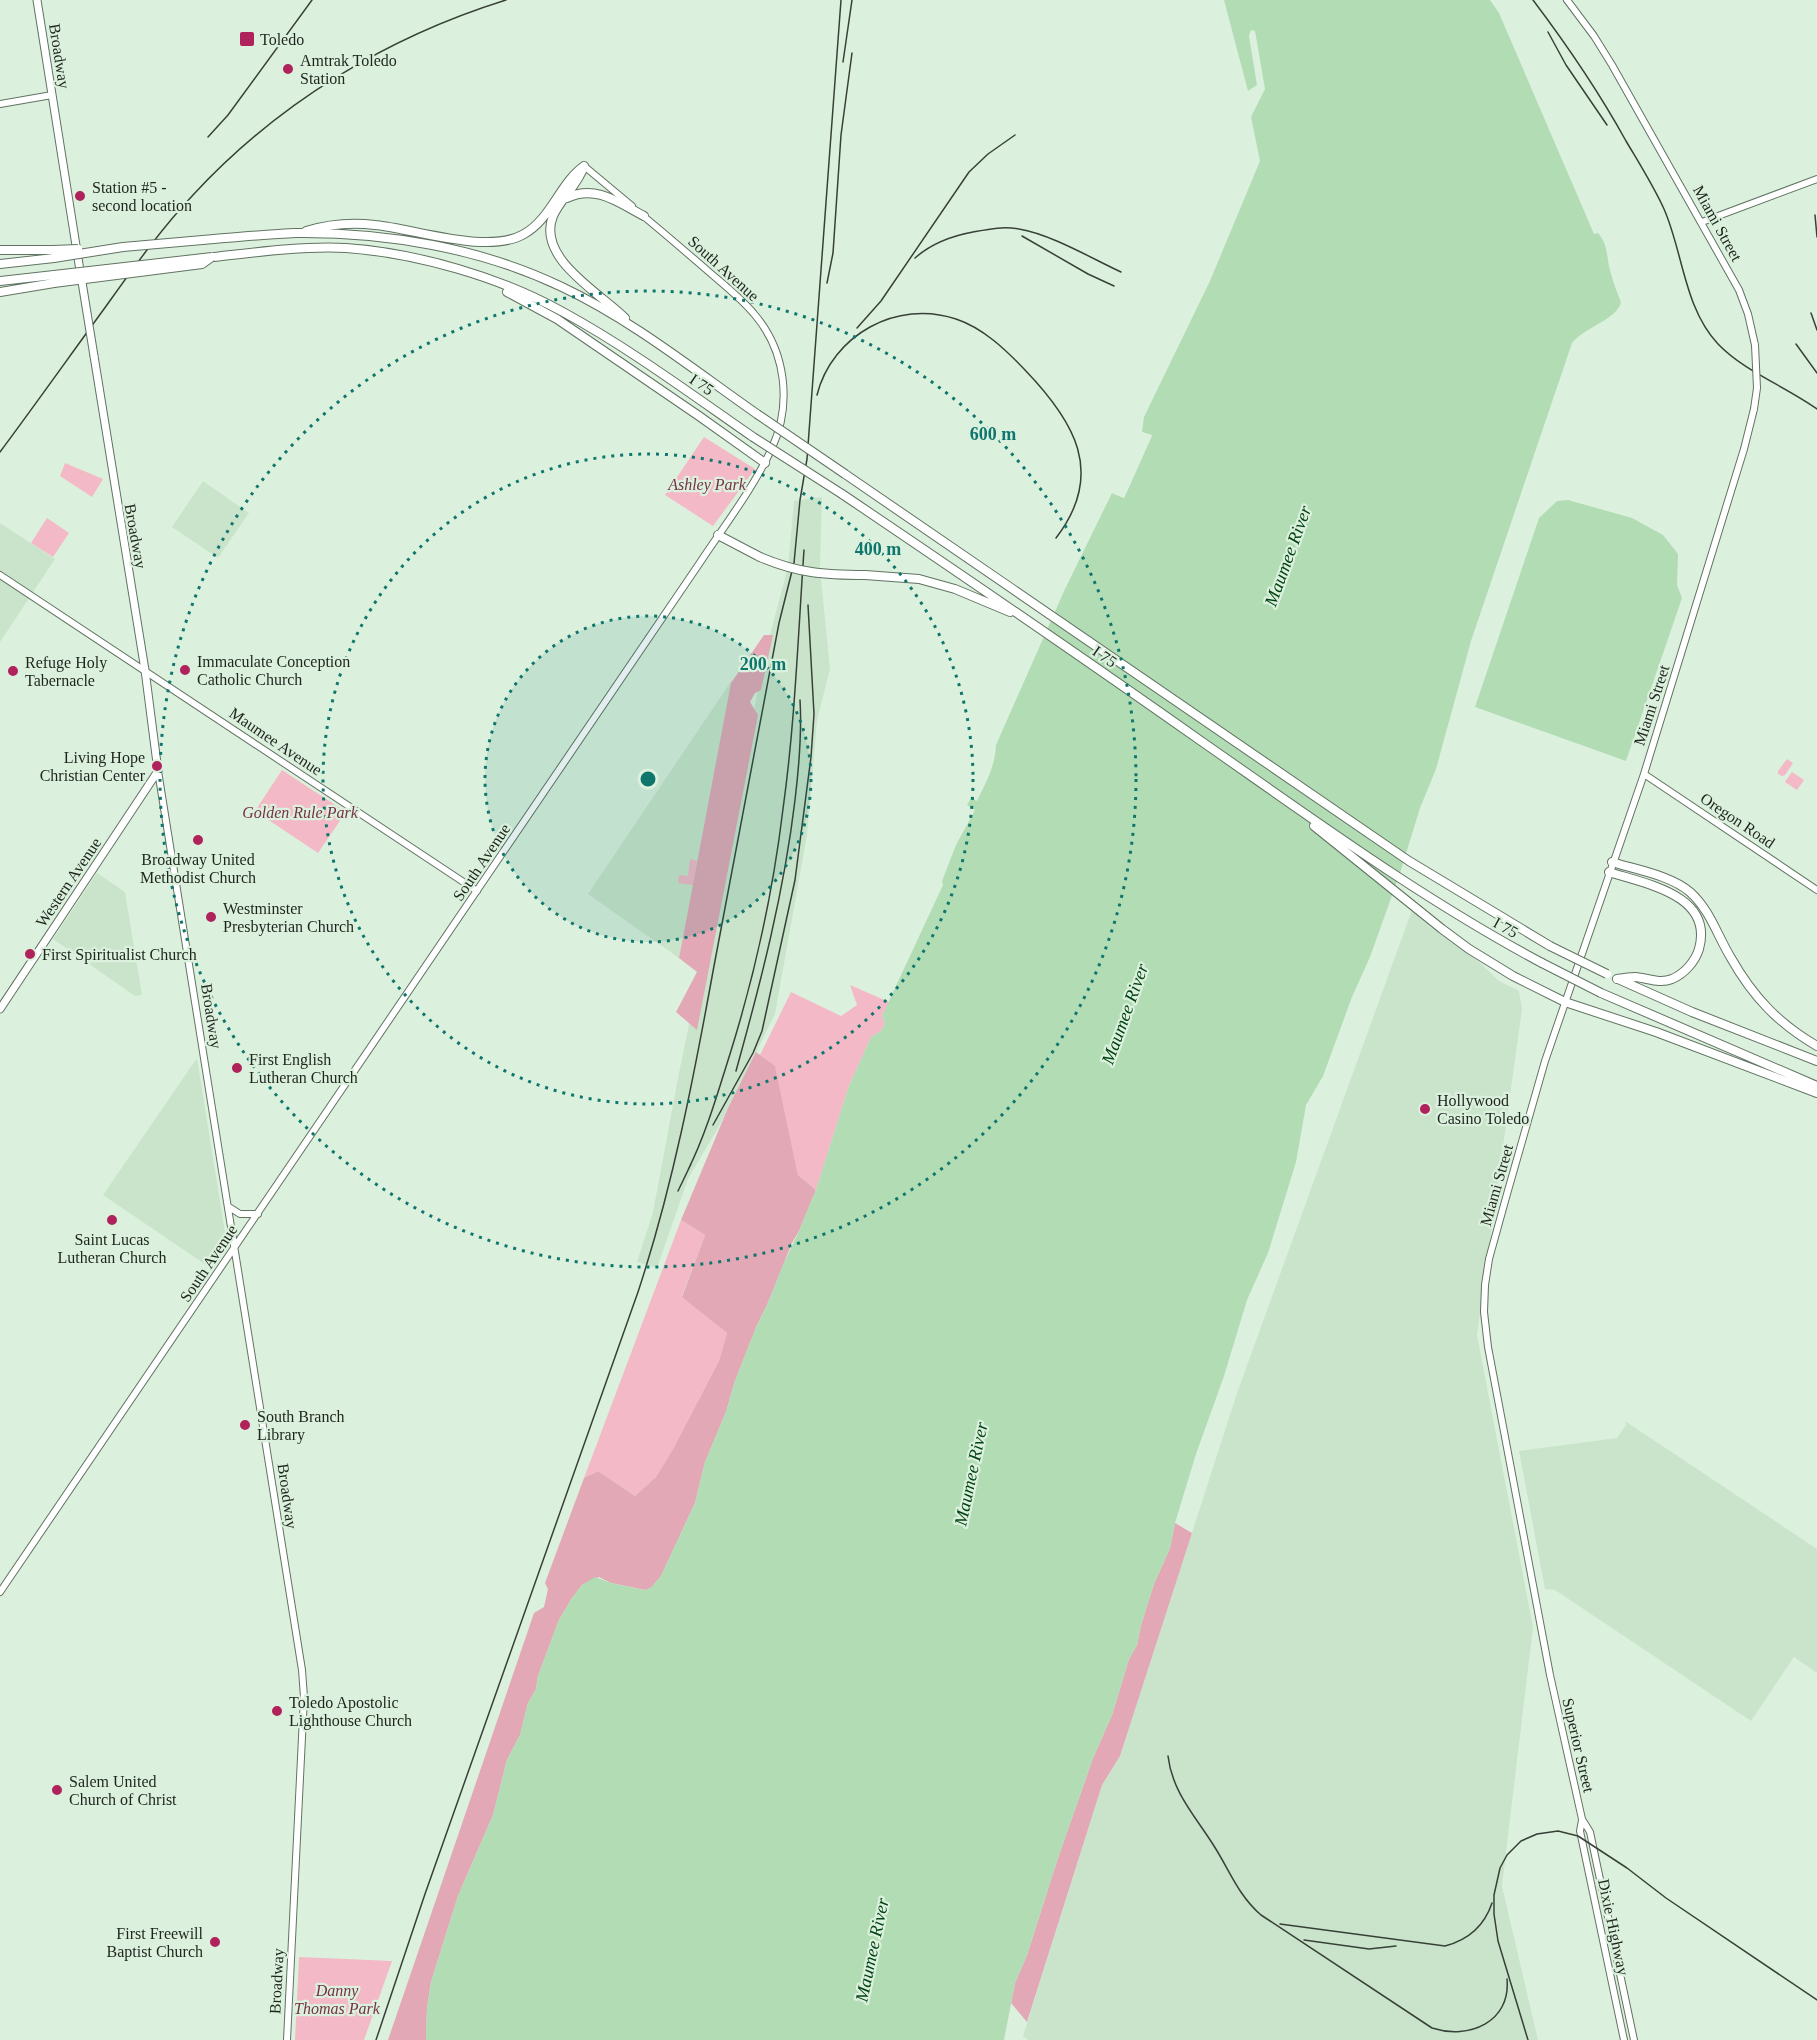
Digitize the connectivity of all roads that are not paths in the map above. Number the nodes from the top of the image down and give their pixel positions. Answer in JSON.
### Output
{"nodes":[{"id":1,"x":37,"y":0,"type":"edge"},
{"id":2,"x":1567,"y":0,"type":"edge"},
{"id":3,"x":52,"y":95,"type":"junction"},
{"id":4,"x":0,"y":104,"type":"edge"},
{"id":5,"x":584,"y":166,"type":"junction"},
{"id":6,"x":1817,"y":178,"type":"edge"},
{"id":7,"x":564,"y":199,"type":"junction"},
{"id":8,"x":644,"y":216,"type":"junction"},
{"id":9,"x":1702,"y":222,"type":"junction"},
{"id":10,"x":298,"y":233,"type":"junction"},
{"id":11,"x":0,"y":250,"type":"edge"},
{"id":12,"x":54,"y":254,"type":"junction"},
{"id":13,"x":0,"y":264,"type":"edge"},
{"id":14,"x":446,"y":266,"type":"junction"},
{"id":15,"x":54,"y":279,"type":"junction"},
{"id":16,"x":0,"y":281,"type":"edge"},
{"id":17,"x":0,"y":292,"type":"edge"},
{"id":18,"x":633,"y":327,"type":"junction"},
{"id":19,"x":765,"y":463,"type":"junction"},
{"id":20,"x":718,"y":535,"type":"junction"},
{"id":21,"x":0,"y":575,"type":"edge"},
{"id":22,"x":1025,"y":617,"type":"junction"},
{"id":23,"x":145,"y":670,"type":"junction"},
{"id":24,"x":158,"y":771,"type":"junction"},
{"id":25,"x":1644,"y":774,"type":"junction"},
{"id":26,"x":1262,"y":784,"type":"junction"},
{"id":27,"x":1612,"y":862,"type":"junction"},
{"id":28,"x":1609,"y":872,"type":"junction"},
{"id":29,"x":1817,"y":890,"type":"edge"},
{"id":30,"x":477,"y":891,"type":"junction"},
{"id":31,"x":1617,"y":979,"type":"junction"},
{"id":32,"x":1565,"y":1002,"type":"junction"},
{"id":33,"x":0,"y":1009,"type":"edge"},
{"id":34,"x":1817,"y":1047,"type":"edge"},
{"id":35,"x":1817,"y":1061,"type":"edge"},
{"id":36,"x":1817,"y":1086,"type":"edge"},
{"id":37,"x":1817,"y":1093,"type":"edge"},
{"id":38,"x":229,"y":1207,"type":"junction"},
{"id":39,"x":258,"y":1214,"type":"junction"},
{"id":40,"x":235,"y":1247,"type":"junction"},
{"id":41,"x":1509,"y":1452,"type":"joint"},
{"id":42,"x":0,"y":1592,"type":"edge"},
{"id":43,"x":1582,"y":1819,"type":"junction"},
{"id":44,"x":1598,"y":1868,"type":"junction"},
{"id":45,"x":1588,"y":1870,"type":"junction"},
{"id":46,"x":287,"y":2040,"type":"edge"},
{"id":47,"x":1624,"y":2040,"type":"edge"},
{"id":48,"x":1634,"y":2040,"type":"edge"}],
"edges":[{"from":1,"to":3,"type":"main road","name":"Broadway"},
{"from":2,"to":9,"type":"street","name":"Miami Street"},
{"from":3,"to":4,"type":"street"},
{"from":3,"to":23,"type":"main road","name":"Broadway","bridge":true},
{"from":5,"to":7,"type":"highway"},
{"from":5,"to":8,"type":"street","name":"South Avenue"},
{"from":5,"to":10,"type":"highway"},
{"from":6,"to":9,"type":"street"},
{"from":7,"to":8,"type":"highway"},
{"from":7,"to":18,"type":"highway"},
{"from":8,"to":19,"type":"street","name":"South Avenue"},
{"from":9,"to":25,"type":"street","name":"Miami Street","bridge":true},
{"from":10,"to":12,"type":"highway","number":"I 75","bridge":true},
{"from":10,"to":18,"type":"highway","number":"I 75"},
{"from":11,"to":12,"type":"highway"},
{"from":12,"to":13,"type":"highway"},
{"from":14,"to":15,"type":"highway","name":"I 75","number":"I 75","bridge":true},
{"from":14,"to":19,"type":"highway"},
{"from":14,"to":22,"type":"highway","name":"I 75","number":"I 75","bridge":true},
{"from":15,"to":16,"type":"highway","number":"I 75"},
{"from":15,"to":17,"type":"highway"},
{"from":18,"to":31,"type":"highway","number":"I 75","bridge":true},
{"from":19,"to":20,"type":"street","name":"South Avenue"},
{"from":20,"to":22,"type":"highway","bridge":true},
{"from":20,"to":30,"type":"street","name":"South Avenue"},
{"from":21,"to":23,"type":"street","name":"Maumee Avenue"},
{"from":22,"to":26,"type":"highway","name":"I 75","number":"I 75"},
{"from":23,"to":24,"type":"main road","name":"Broadway"},
{"from":23,"to":30,"type":"street","name":"Maumee Avenue"},
{"from":24,"to":33,"type":"main road","name":"Western Avenue"},
{"from":24,"to":38,"type":"street","name":"Broadway"},
{"from":25,"to":27,"type":"street","name":"Miami Street"},
{"from":25,"to":29,"type":"street","name":"Oregon Road"},
{"from":26,"to":32,"type":"highway"},
{"from":26,"to":36,"type":"highway","name":"I 75","number":"I 75","bridge":true},
{"from":27,"to":28,"type":"street","name":"Miami Street"},
{"from":27,"to":34,"type":"highway"},
{"from":28,"to":31,"type":"highway"},
{"from":28,"to":32,"type":"street","name":"Miami Street"},
{"from":30,"to":39,"type":"street","name":"South Avenue"},
{"from":31,"to":35,"type":"highway","number":"I 75"},
{"from":32,"to":37,"type":"highway"},
{"from":32,"to":41,"type":"street","name":"Miami Street"},
{"from":38,"to":39,"type":"street"},
{"from":38,"to":40,"type":"street","name":"Broadway"},
{"from":39,"to":40,"type":"street","name":"South Avenue"},
{"from":40,"to":42,"type":"street","name":"South Avenue"},
{"from":40,"to":46,"type":"street","name":"Broadway"},
{"from":41,"to":43,"type":"street","name":"Superior Street"},
{"from":43,"to":44,"type":"street","name":"Superior Street"},
{"from":43,"to":45,"type":"street","name":"Dixie Highway"},
{"from":44,"to":45,"type":"street"},
{"from":44,"to":48,"type":"street","name":"Superior Street"},
{"from":45,"to":47,"type":"street","name":"Dixie Highway"}]}
